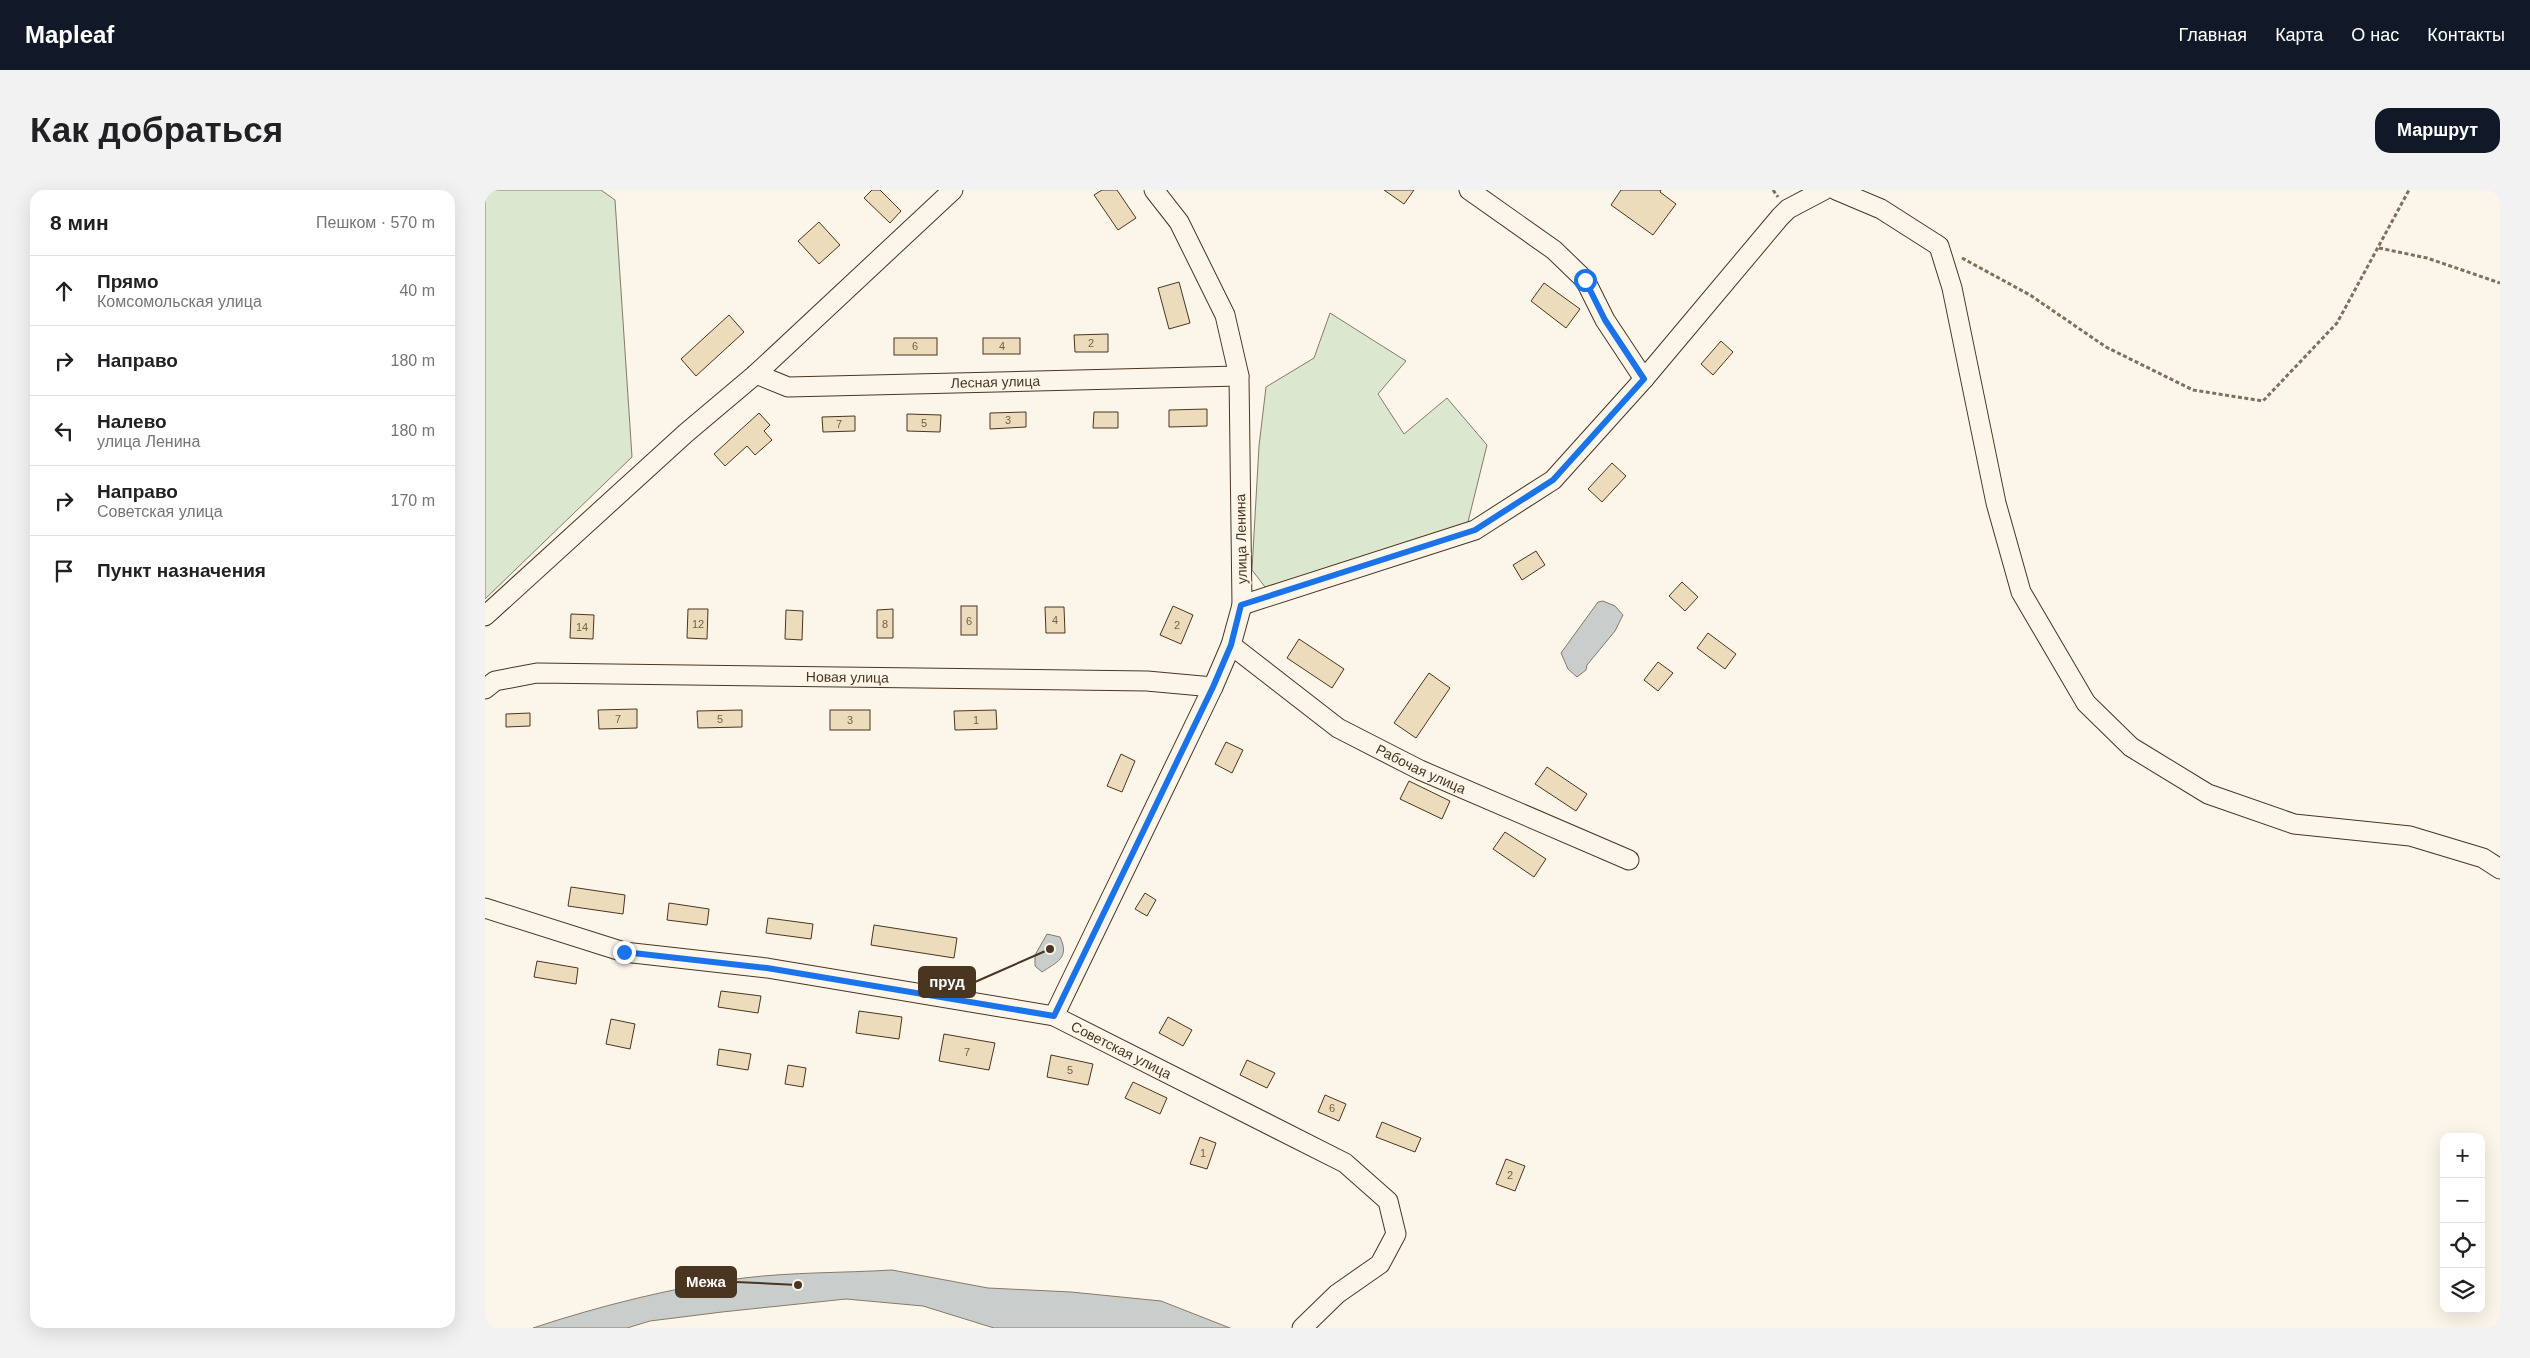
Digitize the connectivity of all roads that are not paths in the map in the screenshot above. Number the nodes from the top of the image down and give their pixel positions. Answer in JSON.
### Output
{"nodes":[{"id":1,"x":953,"y":190,"type":"edge"},
{"id":2,"x":1154,"y":190,"type":"edge"},
{"id":3,"x":1469,"y":190,"type":"edge"},
{"id":4,"x":1824,"y":190,"type":"edge"},
{"id":5,"x":1836,"y":190,"type":"edge"},
{"id":6,"x":757,"y":374,"type":"junction"},
{"id":7,"x":1239,"y":376,"type":"junction"},
{"id":8,"x":1644,"y":379,"type":"junction"},
{"id":9,"x":1241,"y":605,"type":"junction"},
{"id":10,"x":485,"y":616,"type":"edge"},
{"id":11,"x":1231,"y":645,"type":"junction"},
{"id":12,"x":1213,"y":687,"type":"junction"},
{"id":13,"x":485,"y":689,"type":"edge"},
{"id":14,"x":1629,"y":860,"type":"dead end"},
{"id":15,"x":2500,"y":869,"type":"edge"},
{"id":16,"x":485,"y":908,"type":"edge"},
{"id":17,"x":1054,"y":1016,"type":"junction"},
{"id":18,"x":1302,"y":1328,"type":"edge"}],
"edges":[{"from":1,"to":6,"type":"street"},
{"from":2,"to":7,"type":"street","name":"улица Ленина"},
{"from":3,"to":8,"type":"street"},
{"from":4,"to":8,"type":"street"},
{"from":5,"to":15,"type":"street"},
{"from":6,"to":7,"type":"street","name":"Лесная улица"},
{"from":6,"to":10,"type":"street"},
{"from":7,"to":9,"type":"street","name":"улица Ленина"},
{"from":8,"to":9,"type":"street"},
{"from":9,"to":11,"type":"street","name":"улица Ленина"},
{"from":11,"to":12,"type":"street","name":"улица Ленина"},
{"from":11,"to":14,"type":"street","name":"Рабочая улица"},
{"from":12,"to":13,"type":"street","name":"Новая улица"},
{"from":12,"to":17,"type":"street","name":"улица Ленина"},
{"from":16,"to":17,"type":"street","name":"Советская улица"},
{"from":17,"to":18,"type":"street","name":"Советская улица"}]}
